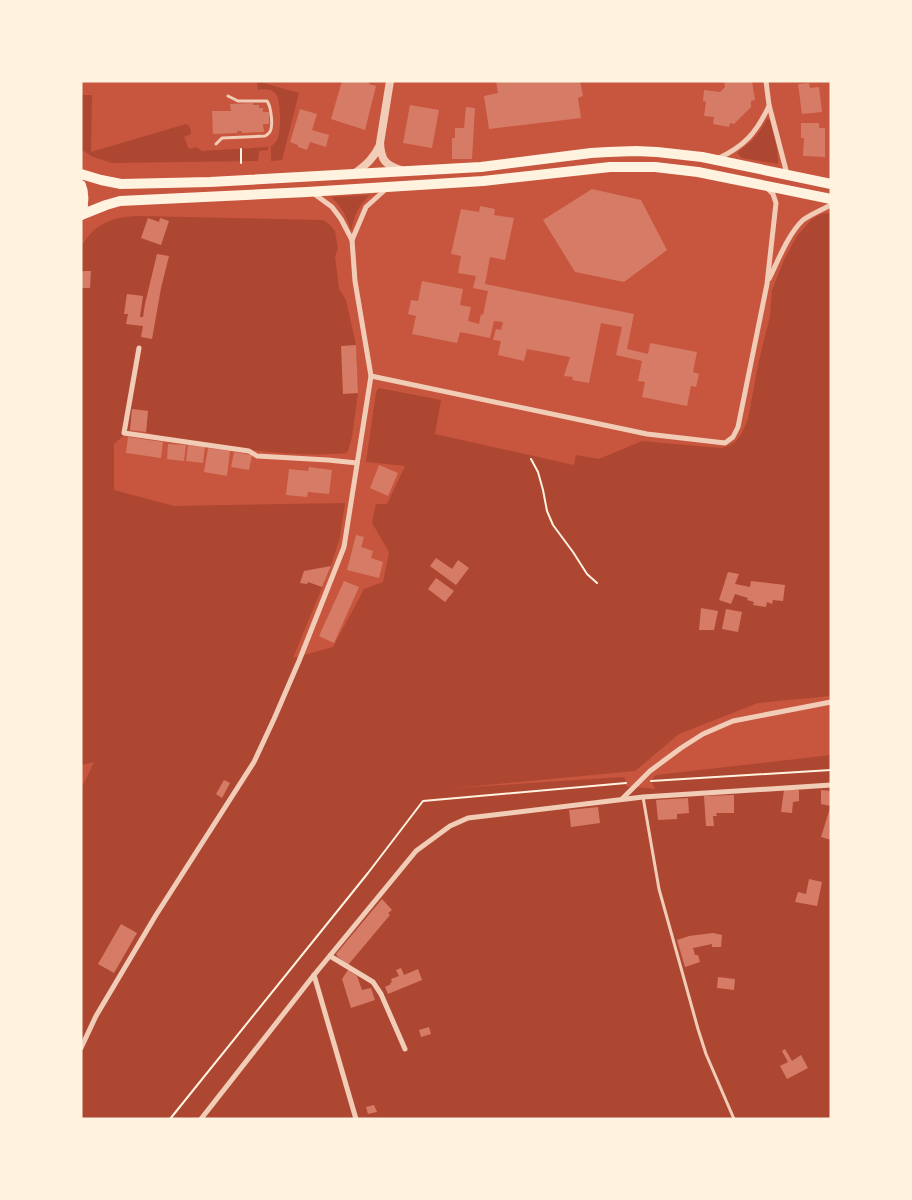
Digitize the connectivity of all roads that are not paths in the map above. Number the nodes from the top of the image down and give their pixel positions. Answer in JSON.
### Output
{"nodes":[{"id":1,"x":390,"y":81,"type":"edge"},
{"id":2,"x":766,"y":81,"type":"edge"},
{"id":3,"x":228,"y":96,"type":"dead end"},
{"id":4,"x":769,"y":105,"type":"junction"},
{"id":5,"x":380,"y":143,"type":"junction"},
{"id":6,"x":216,"y":144,"type":"dead end"},
{"id":7,"x":715,"y":160,"type":"junction"},
{"id":8,"x":406,"y":171,"type":"junction"},
{"id":9,"x":81,"y":174,"type":"edge"},
{"id":10,"x":353,"y":174,"type":"junction"},
{"id":11,"x":787,"y":175,"type":"junction"},
{"id":12,"x":831,"y":184,"type":"edge"},
{"id":13,"x":81,"y":185,"type":"edge"},
{"id":14,"x":764,"y":185,"type":"junction"},
{"id":15,"x":388,"y":187,"type":"junction"},
{"id":16,"x":312,"y":192,"type":"junction"},
{"id":17,"x":831,"y":199,"type":"edge"},
{"id":18,"x":831,"y":205,"type":"edge"},
{"id":19,"x":81,"y":215,"type":"edge"},
{"id":20,"x":352,"y":240,"type":"junction"},
{"id":21,"x":767,"y":284,"type":"junction"},
{"id":22,"x":139,"y":348,"type":"dead end"},
{"id":23,"x":371,"y":376,"type":"junction"},
{"id":24,"x":357,"y":463,"type":"junction"},
{"id":25,"x":831,"y":702,"type":"edge"},
{"id":26,"x":831,"y":785,"type":"edge"},
{"id":27,"x":643,"y":797,"type":"junction"},
{"id":28,"x":622,"y":799,"type":"junction"},
{"id":29,"x":330,"y":956,"type":"junction"},
{"id":30,"x":314,"y":976,"type":"junction"},
{"id":31,"x":81,"y":1048,"type":"edge"},
{"id":32,"x":405,"y":1049,"type":"dead end"},
{"id":33,"x":201,"y":1119,"type":"edge"},
{"id":34,"x":356,"y":1119,"type":"edge"},
{"id":35,"x":734,"y":1119,"type":"edge"}],
"edges":[{"from":1,"to":5,"type":"street"},
{"from":2,"to":4,"type":"street"},
{"from":3,"to":6,"type":"lane"},
{"from":4,"to":7,"type":"street"},
{"from":4,"to":11,"type":"street"},
{"from":5,"to":8,"type":"street"},
{"from":5,"to":10,"type":"street"},
{"from":7,"to":8,"type":"main road"},
{"from":7,"to":11,"type":"main road"},
{"from":8,"to":10,"type":"main road"},
{"from":9,"to":10,"type":"main road"},
{"from":11,"to":12,"type":"main road"},
{"from":13,"to":19,"type":"main road"},
{"from":14,"to":15,"type":"main road"},
{"from":14,"to":17,"type":"main road"},
{"from":14,"to":21,"type":"street"},
{"from":15,"to":16,"type":"main road"},
{"from":15,"to":20,"type":"street"},
{"from":16,"to":19,"type":"main road"},
{"from":16,"to":20,"type":"street"},
{"from":18,"to":21,"type":"street"},
{"from":20,"to":23,"type":"street"},
{"from":21,"to":23,"type":"street"},
{"from":22,"to":24,"type":"street"},
{"from":23,"to":24,"type":"street"},
{"from":24,"to":31,"type":"street"},
{"from":25,"to":28,"type":"street"},
{"from":26,"to":27,"type":"street"},
{"from":27,"to":28,"type":"street"},
{"from":27,"to":35,"type":"lane"},
{"from":28,"to":29,"type":"street"},
{"from":29,"to":30,"type":"street"},
{"from":29,"to":32,"type":"street"},
{"from":30,"to":33,"type":"street"},
{"from":30,"to":34,"type":"street"}]}
